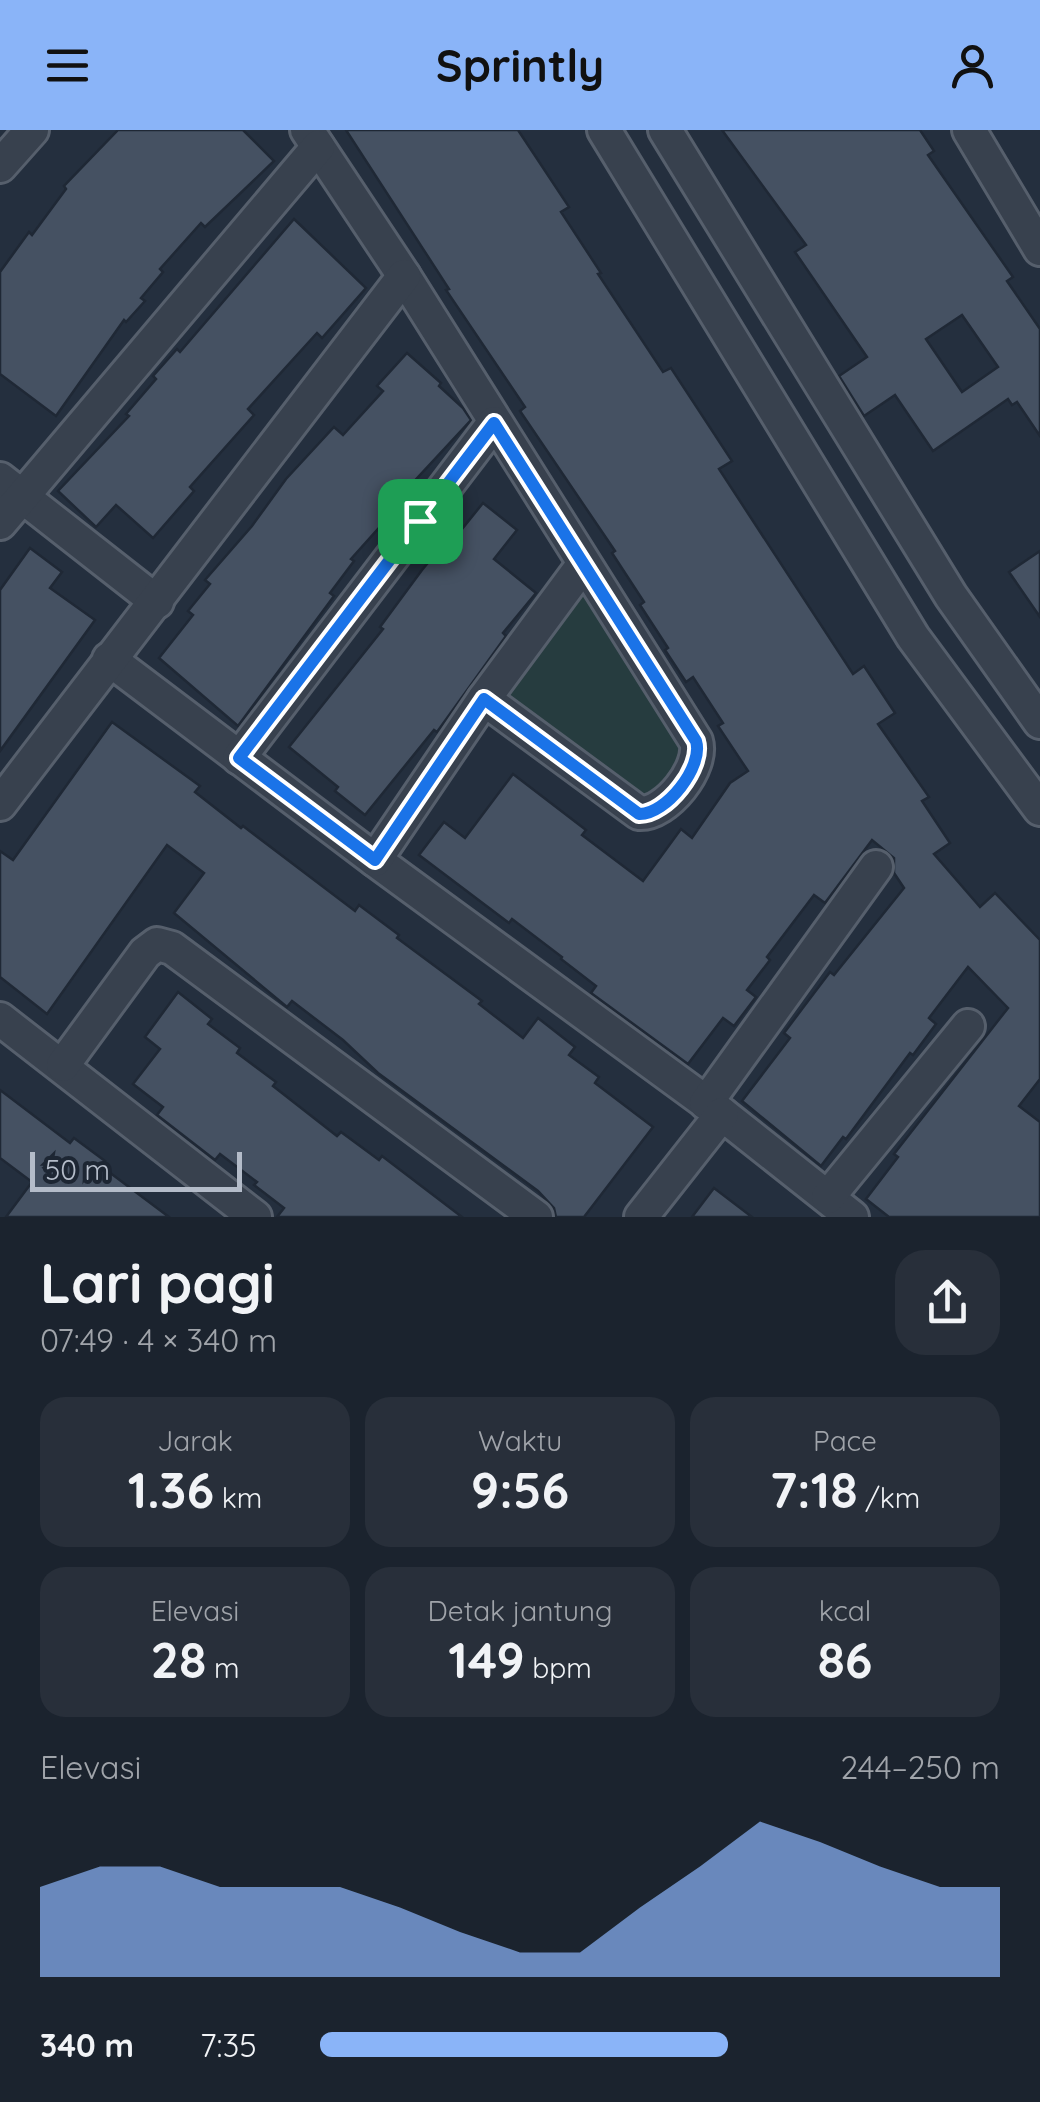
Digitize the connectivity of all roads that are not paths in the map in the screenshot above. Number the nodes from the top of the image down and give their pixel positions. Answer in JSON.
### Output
{"nodes":[{"id":1,"x":604,"y":130,"type":"edge"},
{"id":2,"x":665,"y":130,"type":"edge"},
{"id":3,"x":969,"y":130,"type":"edge"},
{"id":4,"x":313,"y":138,"type":"edge"},
{"id":5,"x":1027,"y":203,"type":"edge"},
{"id":6,"x":1040,"y":249,"type":"edge"},
{"id":7,"x":404,"y":276,"type":"junction"},
{"id":8,"x":494,"y":423,"type":"junction"},
{"id":9,"x":10,"y":487,"type":"edge"},
{"id":10,"x":0,"y":523,"type":"edge"},
{"id":11,"x":583,"y":564,"type":"junction"},
{"id":12,"x":157,"y":602,"type":"junction"},
{"id":13,"x":110,"y":659,"type":"junction"},
{"id":14,"x":484,"y":699,"type":"junction"},
{"id":15,"x":1040,"y":722,"type":"edge"},
{"id":16,"x":239,"y":758,"type":"junction"},
{"id":17,"x":0,"y":804,"type":"edge"},
{"id":18,"x":1040,"y":809,"type":"edge"},
{"id":19,"x":375,"y":860,"type":"junction"},
{"id":20,"x":876,"y":867,"type":"dead end"},
{"id":21,"x":0,"y":1019,"type":"edge"},
{"id":22,"x":968,"y":1026,"type":"dead end"},
{"id":23,"x":63,"y":1065,"type":"junction"},
{"id":24,"x":714,"y":1108,"type":"junction"},
{"id":25,"x":840,"y":1207,"type":"edge"},
{"id":26,"x":255,"y":1217,"type":"edge"},
{"id":27,"x":536,"y":1217,"type":"edge"},
{"id":28,"x":642,"y":1217,"type":"edge"}],
"edges":[{"from":1,"to":18,"type":"street"},
{"from":2,"to":15,"type":"street"},
{"from":3,"to":5,"type":"street"},
{"from":4,"to":7,"type":"street"},
{"from":4,"to":9,"type":"street"},
{"from":5,"to":6,"type":"street"},
{"from":7,"to":8,"type":"street"},
{"from":7,"to":12,"type":"street"},
{"from":8,"to":11,"type":"street"},
{"from":8,"to":16,"type":"street"},
{"from":9,"to":10,"type":"street"},
{"from":9,"to":12,"type":"street"},
{"from":11,"to":14,"type":"street"},
{"from":11,"to":14,"type":"street"},
{"from":12,"to":13,"type":"street"},
{"from":13,"to":16,"type":"street"},
{"from":13,"to":17,"type":"street"},
{"from":14,"to":19,"type":"street"},
{"from":16,"to":19,"type":"street"},
{"from":19,"to":24,"type":"street"},
{"from":20,"to":24,"type":"street"},
{"from":21,"to":23,"type":"street"},
{"from":22,"to":25,"type":"street"},
{"from":23,"to":26,"type":"street"},
{"from":23,"to":27,"type":"street"},
{"from":24,"to":25,"type":"street"},
{"from":24,"to":28,"type":"street"}]}
